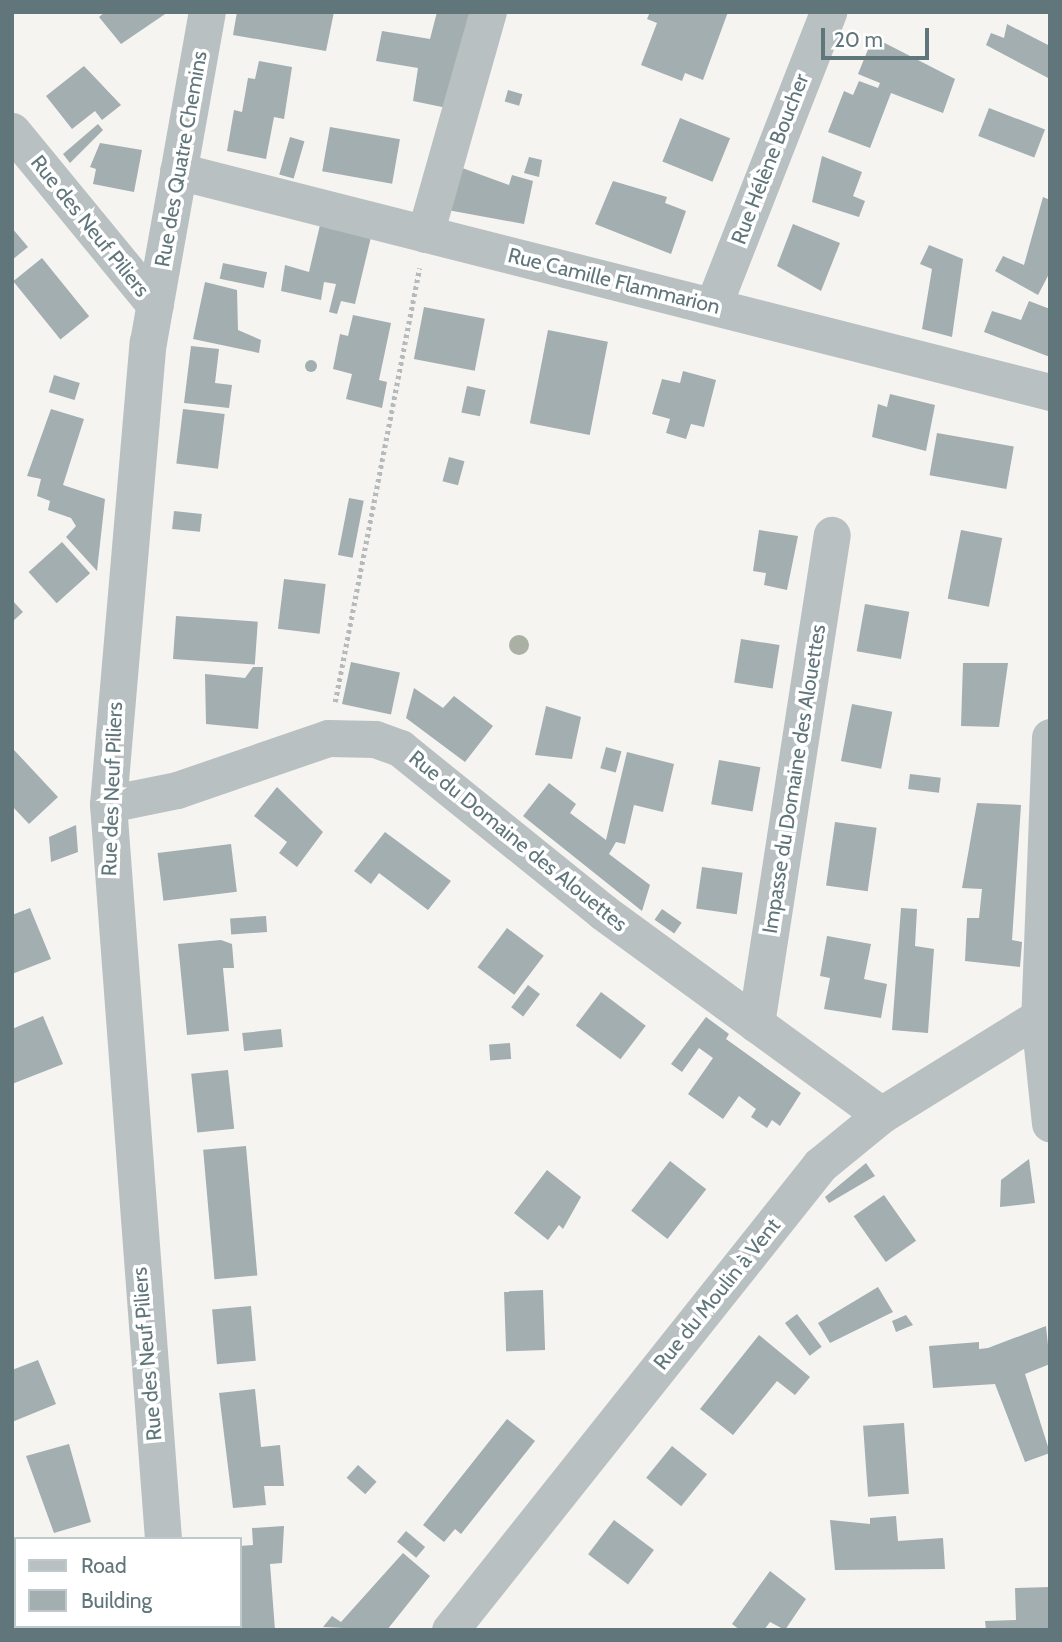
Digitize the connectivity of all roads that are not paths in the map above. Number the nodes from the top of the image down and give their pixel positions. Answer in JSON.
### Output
{"nodes":[{"id":1,"x":207,"y":12,"type":"edge"},
{"id":2,"x":488,"y":12,"type":"edge"},
{"id":3,"x":828,"y":12,"type":"edge"},
{"id":4,"x":12,"y":131,"type":"edge"},
{"id":5,"x":178,"y":171,"type":"junction"},
{"id":6,"x":425,"y":234,"type":"junction"},
{"id":7,"x":155,"y":305,"type":"junction"},
{"id":8,"x":713,"y":306,"type":"junction"},
{"id":9,"x":1050,"y":392,"type":"edge"},
{"id":10,"x":832,"y":535,"type":"dead end"},
{"id":11,"x":1050,"y":737,"type":"edge"},
{"id":12,"x":1048,"y":787,"type":"edge"},
{"id":13,"x":107,"y":804,"type":"junction"},
{"id":14,"x":1039,"y":1017,"type":"junction"},
{"id":15,"x":756,"y":1024,"type":"junction"},
{"id":16,"x":881,"y":1115,"type":"junction"},
{"id":17,"x":1050,"y":1123,"type":"edge"},
{"id":18,"x":163,"y":1537,"type":"edge"},
{"id":19,"x":450,"y":1630,"type":"edge"}],
"edges":[{"from":1,"to":5,"type":"street","name":"Rue des Quatre Chemins"},
{"from":2,"to":6,"type":"street"},
{"from":3,"to":8,"type":"street","name":"Rue Hélène Boucher"},
{"from":4,"to":7,"type":"street","name":"Rue des Neuf Piliers"},
{"from":5,"to":6,"type":"street","name":"Rue Camille Flammarion"},
{"from":5,"to":7,"type":"street","name":"Rue des Quatre Chemins"},
{"from":6,"to":8,"type":"street","name":"Rue Camille Flammarion"},
{"from":7,"to":13,"type":"street","name":"Rue des Neuf Piliers"},
{"from":8,"to":9,"type":"street","name":"Rue Camille Flammarion"},
{"from":10,"to":15,"type":"street","name":"Impasse du Domaine des Alouettes"},
{"from":11,"to":12,"type":"street"},
{"from":12,"to":14,"type":"street"},
{"from":13,"to":15,"type":"street","name":"Rue du Domaine des Alouettes"},
{"from":13,"to":18,"type":"street","name":"Rue des Neuf Piliers"},
{"from":14,"to":16,"type":"street","name":"Rue du Moulin à Vent"},
{"from":14,"to":17,"type":"street"},
{"from":15,"to":16,"type":"street","name":"Rue du Domaine des Alouettes"},
{"from":16,"to":19,"type":"street","name":"Rue du Moulin à Vent"}]}
